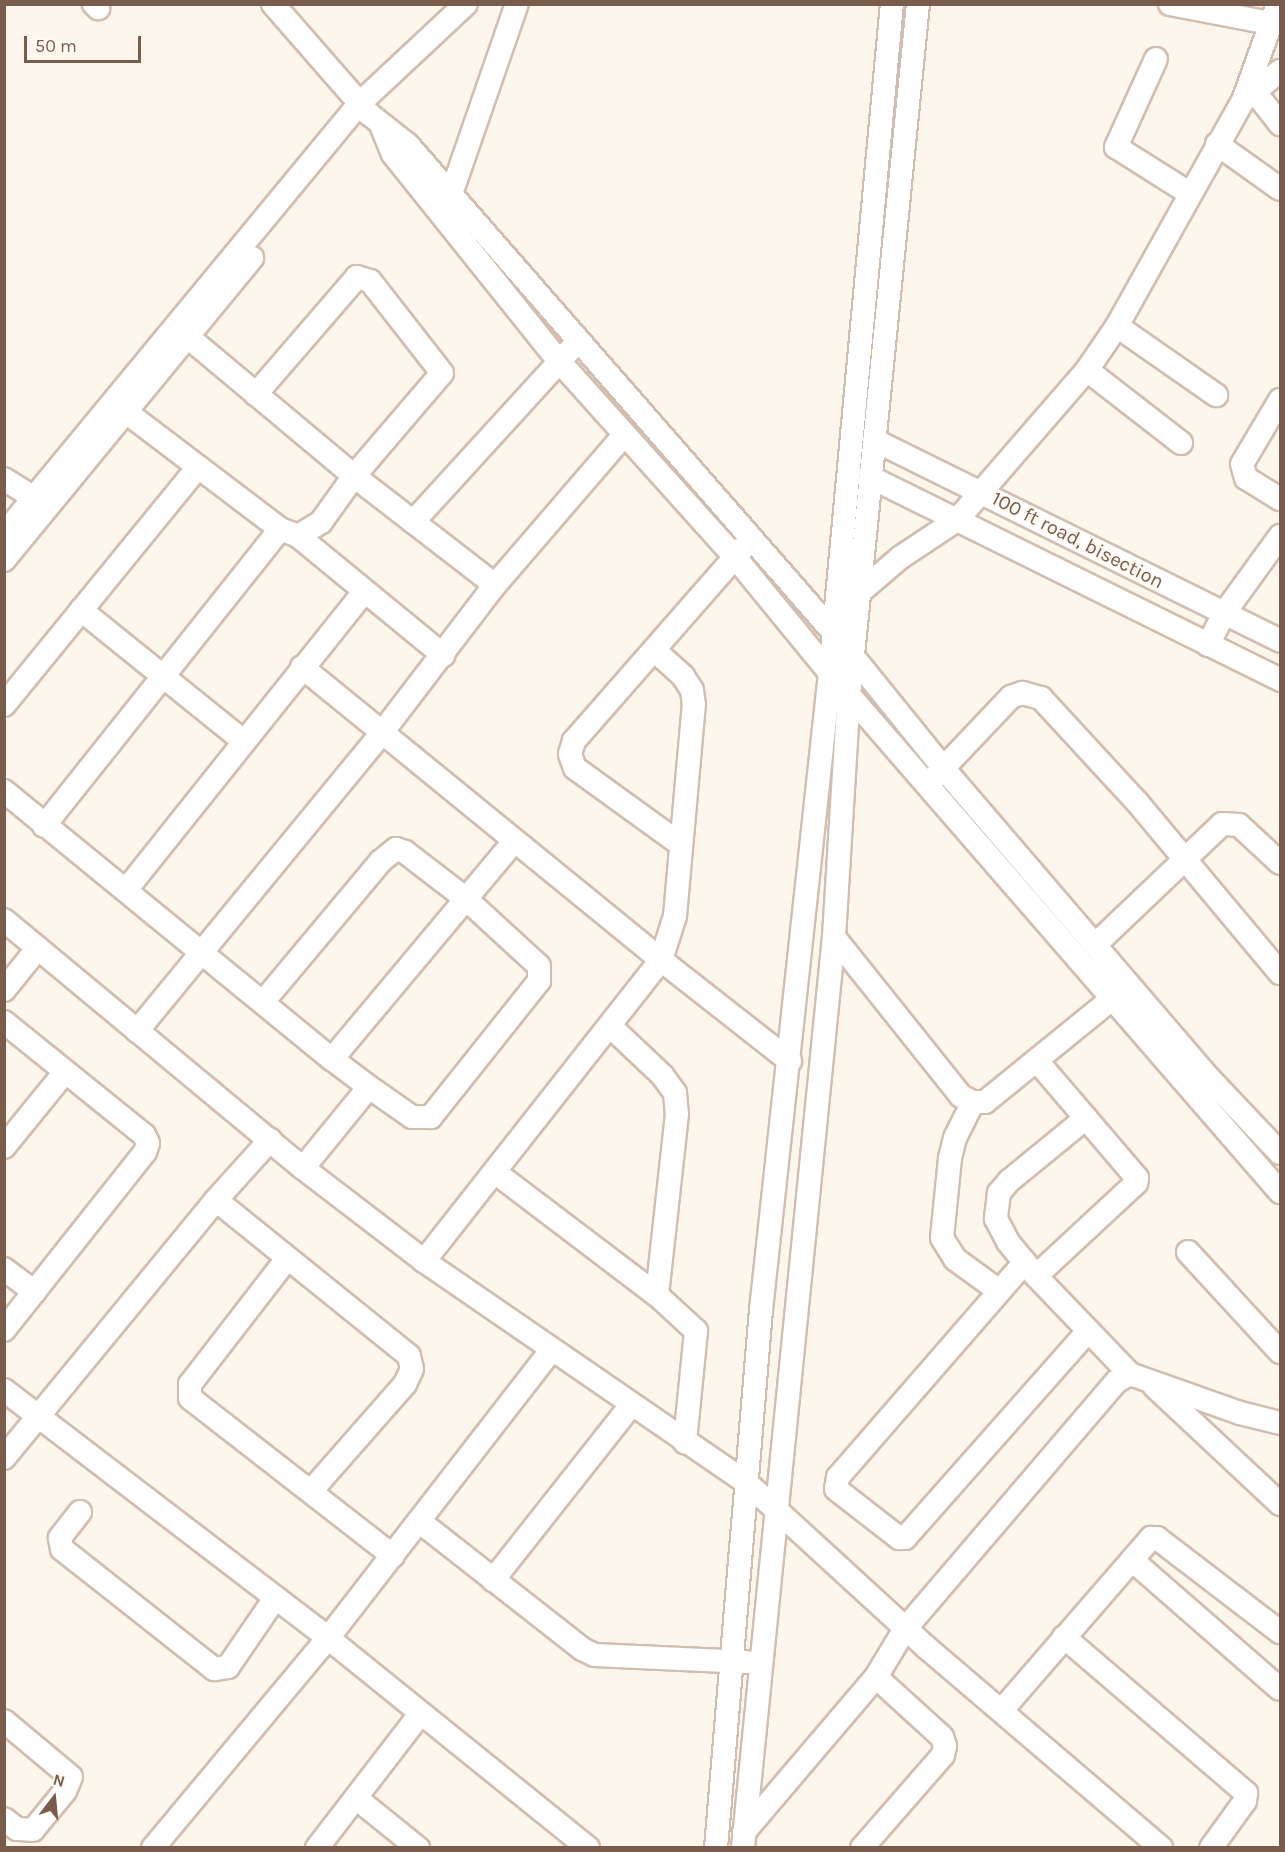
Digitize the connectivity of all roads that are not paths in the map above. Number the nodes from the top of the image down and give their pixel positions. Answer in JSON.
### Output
{"nodes":[{"id":1,"x":273,"y":4,"type":"edge"},
{"id":2,"x":466,"y":4,"type":"edge"},
{"id":3,"x":517,"y":4,"type":"edge"},
{"id":4,"x":892,"y":4,"type":"edge"},
{"id":5,"x":918,"y":4,"type":"edge"},
{"id":6,"x":1170,"y":4,"type":"edge"},
{"id":7,"x":1274,"y":14,"type":"edge"},
{"id":8,"x":1156,"y":59,"type":"dead end"},
{"id":9,"x":1281,"y":71,"type":"edge"},
{"id":10,"x":1249,"y":96,"type":"junction"},
{"id":11,"x":369,"y":114,"type":"junction"},
{"id":12,"x":1281,"y":124,"type":"edge"},
{"id":13,"x":1217,"y":144,"type":"junction"},
{"id":14,"x":1281,"y":189,"type":"edge"},
{"id":15,"x":1189,"y":193,"type":"junction"},
{"id":16,"x":450,"y":198,"type":"junction"},
{"id":17,"x":1117,"y":326,"type":"junction"},
{"id":18,"x":188,"y":337,"type":"junction"},
{"id":19,"x":578,"y":343,"type":"junction"},
{"id":20,"x":559,"y":361,"type":"junction"},
{"id":21,"x":1088,"y":370,"type":"junction"},
{"id":22,"x":256,"y":394,"type":"junction"},
{"id":23,"x":1216,"y":395,"type":"dead end"},
{"id":24,"x":1281,"y":400,"type":"edge"},
{"id":25,"x":126,"y":412,"type":"junction"},
{"id":26,"x":624,"y":435,"type":"junction"},
{"id":27,"x":874,"y":440,"type":"junction"},
{"id":28,"x":1181,"y":442,"type":"dead end"},
{"id":29,"x":198,"y":467,"type":"junction"},
{"id":30,"x":354,"y":476,"type":"junction"},
{"id":31,"x":870,"y":477,"type":"junction"},
{"id":32,"x":4,"y":479,"type":"edge"},
{"id":33,"x":980,"y":491,"type":"junction"},
{"id":34,"x":34,"y":498,"type":"junction"},
{"id":35,"x":1281,"y":499,"type":"edge"},
{"id":36,"x":957,"y":520,"type":"junction"},
{"id":37,"x":413,"y":522,"type":"junction"},
{"id":38,"x":289,"y":533,"type":"junction"},
{"id":39,"x":4,"y":534,"type":"edge"},
{"id":40,"x":1281,"y":536,"type":"edge"},
{"id":41,"x":751,"y":539,"type":"junction"},
{"id":42,"x":735,"y":557,"type":"junction"},
{"id":43,"x":4,"y":560,"type":"edge"},
{"id":44,"x":495,"y":585,"type":"junction"},
{"id":45,"x":849,"y":592,"type":"junction"},
{"id":46,"x":363,"y":593,"type":"junction"},
{"id":47,"x":81,"y":610,"type":"junction"},
{"id":48,"x":1225,"y":612,"type":"junction"},
{"id":49,"x":834,"y":633,"type":"junction"},
{"id":50,"x":1281,"y":641,"type":"edge"},
{"id":51,"x":1208,"y":645,"type":"junction"},
{"id":52,"x":655,"y":651,"type":"junction"},
{"id":53,"x":443,"y":655,"type":"junction"},
{"id":54,"x":854,"y":657,"type":"junction"},
{"id":55,"x":302,"y":667,"type":"junction"},
{"id":56,"x":830,"y":673,"type":"junction"},
{"id":57,"x":164,"y":675,"type":"junction"},
{"id":58,"x":1281,"y":680,"type":"edge"},
{"id":59,"x":849,"y":695,"type":"junction"},
{"id":60,"x":4,"y":705,"type":"edge"},
{"id":61,"x":384,"y":730,"type":"junction"},
{"id":62,"x":242,"y":740,"type":"junction"},
{"id":63,"x":936,"y":777,"type":"junction"},
{"id":64,"x":4,"y":791,"type":"edge"},
{"id":65,"x":44,"y":826,"type":"junction"},
{"id":66,"x":514,"y":841,"type":"junction"},
{"id":67,"x":680,"y":844,"type":"junction"},
{"id":68,"x":1187,"y":859,"type":"junction"},
{"id":69,"x":1281,"y":863,"type":"edge"},
{"id":70,"x":126,"y":890,"type":"junction"},
{"id":71,"x":465,"y":898,"type":"junction"},
{"id":72,"x":4,"y":920,"type":"edge"},
{"id":73,"x":834,"y":937,"type":"junction"},
{"id":74,"x":1096,"y":944,"type":"junction"},
{"id":75,"x":38,"y":948,"type":"junction"},
{"id":76,"x":202,"y":953,"type":"junction"},
{"id":77,"x":661,"y":960,"type":"junction"},
{"id":78,"x":1281,"y":973,"type":"edge"},
{"id":79,"x":1130,"y":984,"type":"junction"},
{"id":80,"x":4,"y":990,"type":"edge"},
{"id":81,"x":1112,"y":1000,"type":"junction"},
{"id":82,"x":263,"y":1002,"type":"junction"},
{"id":83,"x":4,"y":1022,"type":"edge"},
{"id":84,"x":610,"y":1026,"type":"junction"},
{"id":85,"x":137,"y":1031,"type":"junction"},
{"id":86,"x":332,"y":1059,"type":"junction"},
{"id":87,"x":790,"y":1061,"type":"junction"},
{"id":88,"x":1038,"y":1062,"type":"junction"},
{"id":89,"x":65,"y":1072,"type":"junction"},
{"id":90,"x":369,"y":1087,"type":"junction"},
{"id":91,"x":973,"y":1102,"type":"junction"},
{"id":92,"x":1086,"y":1118,"type":"junction"},
{"id":93,"x":270,"y":1140,"type":"junction"},
{"id":94,"x":4,"y":1147,"type":"edge"},
{"id":95,"x":1280,"y":1153,"type":"edge"},
{"id":96,"x":303,"y":1168,"type":"junction"},
{"id":97,"x":1260,"y":1168,"type":"junction"},
{"id":98,"x":496,"y":1173,"type":"junction"},
{"id":99,"x":1281,"y":1192,"type":"edge"},
{"id":100,"x":216,"y":1200,"type":"junction"},
{"id":101,"x":1188,"y":1252,"type":"dead end"},
{"id":102,"x":286,"y":1260,"type":"junction"},
{"id":103,"x":424,"y":1262,"type":"junction"},
{"id":104,"x":4,"y":1269,"type":"edge"},
{"id":105,"x":1030,"y":1269,"type":"junction"},
{"id":106,"x":999,"y":1291,"type":"junction"},
{"id":107,"x":34,"y":1292,"type":"junction"},
{"id":108,"x":657,"y":1295,"type":"junction"},
{"id":109,"x":4,"y":1330,"type":"edge"},
{"id":110,"x":1087,"y":1332,"type":"junction"},
{"id":111,"x":551,"y":1351,"type":"junction"},
{"id":112,"x":1281,"y":1352,"type":"edge"},
{"id":113,"x":1130,"y":1374,"type":"junction"},
{"id":114,"x":1151,"y":1382,"type":"junction"},
{"id":115,"x":4,"y":1390,"type":"edge"},
{"id":116,"x":631,"y":1405,"type":"junction"},
{"id":117,"x":38,"y":1417,"type":"junction"},
{"id":118,"x":1281,"y":1423,"type":"edge"},
{"id":119,"x":685,"y":1442,"type":"junction"},
{"id":120,"x":4,"y":1458,"type":"edge"},
{"id":121,"x":747,"y":1483,"type":"junction"},
{"id":122,"x":312,"y":1490,"type":"junction"},
{"id":123,"x":1281,"y":1504,"type":"edge"},
{"id":124,"x":80,"y":1512,"type":"dead end"},
{"id":125,"x":778,"y":1514,"type":"junction"},
{"id":126,"x":419,"y":1521,"type":"junction"},
{"id":127,"x":393,"y":1556,"type":"junction"},
{"id":128,"x":1132,"y":1560,"type":"junction"},
{"id":129,"x":493,"y":1580,"type":"junction"},
{"id":130,"x":275,"y":1598,"type":"junction"},
{"id":131,"x":905,"y":1629,"type":"junction"},
{"id":132,"x":1281,"y":1632,"type":"edge"},
{"id":133,"x":1064,"y":1636,"type":"junction"},
{"id":134,"x":328,"y":1638,"type":"junction"},
{"id":135,"x":732,"y":1661,"type":"junction"},
{"id":136,"x":762,"y":1663,"type":"junction"},
{"id":137,"x":876,"y":1677,"type":"junction"},
{"id":138,"x":1281,"y":1689,"type":"edge"},
{"id":139,"x":1002,"y":1710,"type":"junction"},
{"id":140,"x":421,"y":1713,"type":"junction"},
{"id":141,"x":4,"y":1721,"type":"edge"},
{"id":142,"x":356,"y":1798,"type":"junction"},
{"id":143,"x":4,"y":1819,"type":"edge"},
{"id":144,"x":744,"y":1840,"type":"edge"},
{"id":145,"x":587,"y":1847,"type":"edge"},
{"id":146,"x":153,"y":1848,"type":"edge"},
{"id":147,"x":317,"y":1848,"type":"edge"},
{"id":148,"x":418,"y":1848,"type":"edge"},
{"id":149,"x":716,"y":1848,"type":"edge"},
{"id":150,"x":862,"y":1848,"type":"edge"},
{"id":151,"x":1161,"y":1848,"type":"edge"},
{"id":152,"x":1211,"y":1848,"type":"edge"}],
"edges":[{"from":1,"to":11,"type":"street"},
{"from":2,"to":11,"type":"street"},
{"from":3,"to":16,"type":"street"},
{"from":4,"to":45,"type":"street"},
{"from":5,"to":27,"type":"street"},
{"from":6,"to":7,"type":"street"},
{"from":7,"to":10,"type":"street"},
{"from":8,"to":15,"type":"street"},
{"from":9,"to":10,"type":"street"},
{"from":10,"to":12,"type":"street"},
{"from":10,"to":13,"type":"street"},
{"from":11,"to":16,"type":"street"},
{"from":11,"to":18,"type":"street"},
{"from":11,"to":20,"type":"street"},
{"from":11,"to":34,"type":"street"},
{"from":13,"to":14,"type":"street"},
{"from":13,"to":15,"type":"street"},
{"from":15,"to":17,"type":"street"},
{"from":16,"to":19,"type":"street"},
{"from":17,"to":21,"type":"street"},
{"from":17,"to":23,"type":"street"},
{"from":18,"to":22,"type":"street"},
{"from":18,"to":25,"type":"street"},
{"from":19,"to":20,"type":"street"},
{"from":19,"to":41,"type":"street"},
{"from":20,"to":26,"type":"street"},
{"from":20,"to":37,"type":"street"},
{"from":21,"to":28,"type":"street"},
{"from":21,"to":33,"type":"street"},
{"from":22,"to":30,"type":"street"},
{"from":22,"to":30,"type":"street"},
{"from":24,"to":35,"type":"street"},
{"from":25,"to":29,"type":"street"},
{"from":25,"to":43,"type":"street"},
{"from":26,"to":42,"type":"street"},
{"from":26,"to":44,"type":"street"},
{"from":27,"to":31,"type":"street"},
{"from":27,"to":33,"type":"street","name":"100 ft road, bisection"},
{"from":29,"to":38,"type":"street"},
{"from":29,"to":47,"type":"street"},
{"from":30,"to":37,"type":"street"},
{"from":30,"to":38,"type":"street"},
{"from":31,"to":36,"type":"street"},
{"from":31,"to":45,"type":"street"},
{"from":32,"to":34,"type":"street"},
{"from":33,"to":36,"type":"street"},
{"from":33,"to":48,"type":"street","name":"100 ft road, bisection"},
{"from":34,"to":39,"type":"street"},
{"from":36,"to":45,"type":"street"},
{"from":36,"to":51,"type":"street"},
{"from":37,"to":44,"type":"street"},
{"from":38,"to":46,"type":"street"},
{"from":38,"to":57,"type":"street"},
{"from":40,"to":48,"type":"street"},
{"from":41,"to":42,"type":"street"},
{"from":41,"to":49,"type":"street"},
{"from":42,"to":52,"type":"street"},
{"from":42,"to":56,"type":"street"},
{"from":44,"to":53,"type":"street"},
{"from":45,"to":49,"type":"street"},
{"from":45,"to":54,"type":"street"},
{"from":46,"to":53,"type":"street"},
{"from":46,"to":55,"type":"street"},
{"from":47,"to":57,"type":"street"},
{"from":47,"to":60,"type":"street"},
{"from":48,"to":50,"type":"street","name":"100 ft road, bisection"},
{"from":48,"to":51,"type":"street"},
{"from":49,"to":54,"type":"street"},
{"from":49,"to":56,"type":"street"},
{"from":51,"to":58,"type":"street"},
{"from":52,"to":67,"type":"street"},
{"from":52,"to":67,"type":"street"},
{"from":53,"to":61,"type":"street"},
{"from":54,"to":59,"type":"street"},
{"from":54,"to":63,"type":"street"},
{"from":55,"to":61,"type":"street"},
{"from":55,"to":62,"type":"street"},
{"from":56,"to":59,"type":"street"},
{"from":56,"to":87,"type":"street"},
{"from":57,"to":62,"type":"street"},
{"from":57,"to":65,"type":"street"},
{"from":59,"to":63,"type":"street"},
{"from":59,"to":73,"type":"street"},
{"from":61,"to":66,"type":"street"},
{"from":61,"to":76,"type":"street"},
{"from":62,"to":70,"type":"street"},
{"from":63,"to":68,"type":"street"},
{"from":63,"to":74,"type":"street"},
{"from":63,"to":81,"type":"street"},
{"from":64,"to":65,"type":"street"},
{"from":65,"to":70,"type":"street"},
{"from":66,"to":71,"type":"street"},
{"from":66,"to":77,"type":"street"},
{"from":67,"to":77,"type":"street"},
{"from":68,"to":69,"type":"street"},
{"from":68,"to":74,"type":"street"},
{"from":68,"to":78,"type":"street"},
{"from":70,"to":76,"type":"street"},
{"from":71,"to":82,"type":"street"},
{"from":71,"to":86,"type":"street"},
{"from":71,"to":90,"type":"street"},
{"from":72,"to":75,"type":"street"},
{"from":73,"to":91,"type":"street"},
{"from":73,"to":125,"type":"street"},
{"from":74,"to":79,"type":"street"},
{"from":75,"to":80,"type":"street"},
{"from":75,"to":85,"type":"street"},
{"from":76,"to":82,"type":"street"},
{"from":76,"to":85,"type":"street"},
{"from":77,"to":84,"type":"street"},
{"from":77,"to":87,"type":"street"},
{"from":79,"to":81,"type":"street"},
{"from":79,"to":95,"type":"street"},
{"from":81,"to":88,"type":"street"},
{"from":81,"to":97,"type":"street"},
{"from":82,"to":86,"type":"street"},
{"from":83,"to":89,"type":"street"},
{"from":84,"to":98,"type":"street"},
{"from":84,"to":108,"type":"street"},
{"from":85,"to":93,"type":"street"},
{"from":86,"to":90,"type":"street"},
{"from":87,"to":121,"type":"street"},
{"from":88,"to":91,"type":"street"},
{"from":88,"to":92,"type":"street"},
{"from":89,"to":94,"type":"street"},
{"from":89,"to":107,"type":"street"},
{"from":90,"to":96,"type":"street"},
{"from":91,"to":106,"type":"street"},
{"from":92,"to":105,"type":"street"},
{"from":92,"to":105,"type":"street"},
{"from":93,"to":96,"type":"street"},
{"from":93,"to":100,"type":"street"},
{"from":95,"to":97,"type":"street"},
{"from":96,"to":103,"type":"street"},
{"from":97,"to":99,"type":"street"},
{"from":98,"to":103,"type":"street"},
{"from":98,"to":108,"type":"street"},
{"from":100,"to":102,"type":"street"},
{"from":100,"to":117,"type":"street"},
{"from":101,"to":112,"type":"street"},
{"from":102,"to":122,"type":"street"},
{"from":102,"to":122,"type":"street"},
{"from":103,"to":111,"type":"street"},
{"from":104,"to":107,"type":"street"},
{"from":105,"to":106,"type":"street"},
{"from":105,"to":110,"type":"street"},
{"from":106,"to":110,"type":"street"},
{"from":107,"to":109,"type":"street"},
{"from":108,"to":119,"type":"street"},
{"from":110,"to":113,"type":"street"},
{"from":111,"to":116,"type":"street"},
{"from":111,"to":126,"type":"street"},
{"from":113,"to":114,"type":"street"},
{"from":113,"to":131,"type":"street"},
{"from":114,"to":118,"type":"street"},
{"from":114,"to":123,"type":"street"},
{"from":115,"to":117,"type":"street"},
{"from":116,"to":119,"type":"street"},
{"from":116,"to":129,"type":"street"},
{"from":117,"to":120,"type":"street"},
{"from":117,"to":130,"type":"street"},
{"from":119,"to":121,"type":"street"},
{"from":121,"to":125,"type":"street"},
{"from":121,"to":135,"type":"street"},
{"from":122,"to":127,"type":"street"},
{"from":124,"to":130,"type":"street"},
{"from":125,"to":131,"type":"street"},
{"from":125,"to":136,"type":"street"},
{"from":126,"to":127,"type":"street"},
{"from":126,"to":129,"type":"street"},
{"from":127,"to":134,"type":"street"},
{"from":128,"to":132,"type":"street"},
{"from":128,"to":133,"type":"street"},
{"from":128,"to":138,"type":"street"},
{"from":129,"to":135,"type":"street"},
{"from":130,"to":134,"type":"street"},
{"from":131,"to":137,"type":"street"},
{"from":131,"to":139,"type":"street"},
{"from":133,"to":139,"type":"street"},
{"from":133,"to":152,"type":"street"},
{"from":134,"to":140,"type":"street"},
{"from":134,"to":146,"type":"street"},
{"from":135,"to":136,"type":"street"},
{"from":135,"to":149,"type":"street"},
{"from":136,"to":144,"type":"street"},
{"from":137,"to":144,"type":"street"},
{"from":137,"to":150,"type":"street"},
{"from":139,"to":151,"type":"street"},
{"from":140,"to":142,"type":"street"},
{"from":140,"to":145,"type":"street"},
{"from":141,"to":143,"type":"street"},
{"from":142,"to":147,"type":"street"},
{"from":142,"to":148,"type":"street"}]}
